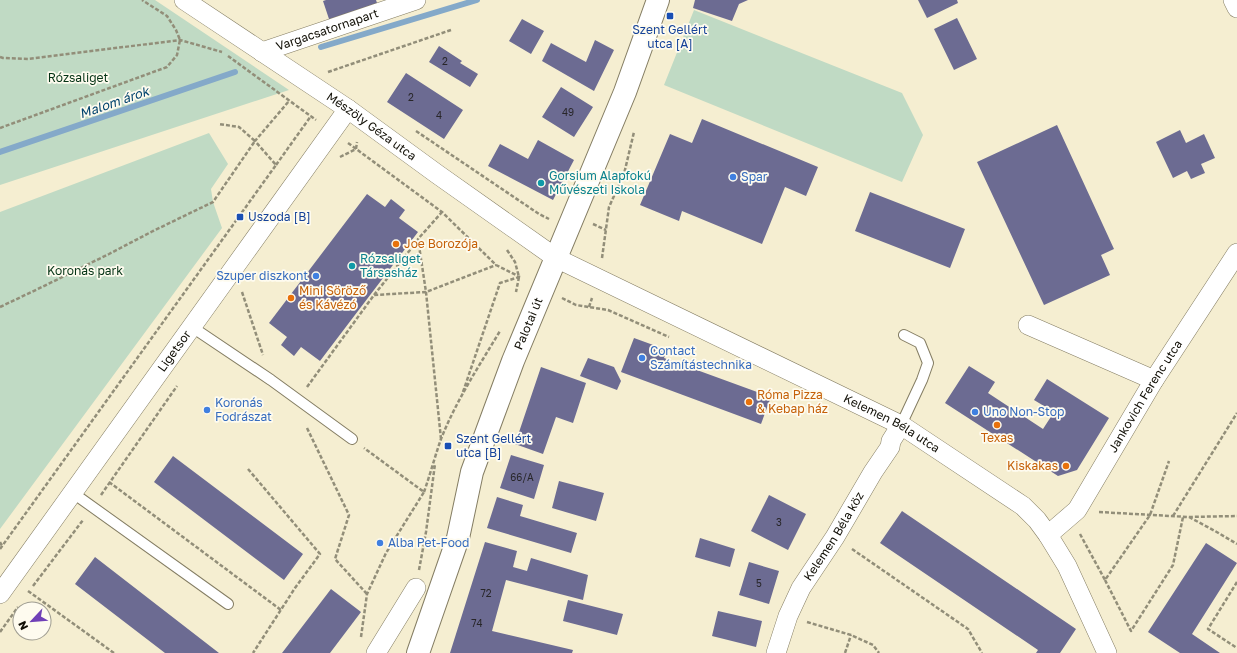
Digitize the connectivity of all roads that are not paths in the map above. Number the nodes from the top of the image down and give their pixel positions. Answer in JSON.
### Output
{"nodes":[{"id":1,"x":184,"y":0,"type":"edge"},
{"id":2,"x":416,"y":0,"type":"edge"},
{"id":3,"x":658,"y":0,"type":"edge"},
{"id":4,"x":1233,"y":0,"type":"edge"},
{"id":5,"x":1237,"y":8,"type":"edge"},
{"id":6,"x":262,"y":52,"type":"junction"},
{"id":7,"x":348,"y":108,"type":"junction"},
{"id":8,"x":1237,"y":253,"type":"edge"},
{"id":9,"x":556,"y":258,"type":"junction"},
{"id":10,"x":1028,"y":325,"type":"dead end"},
{"id":11,"x":192,"y":327,"type":"junction"},
{"id":12,"x":904,"y":335,"type":"dead end"},
{"id":13,"x":1154,"y":380,"type":"junction"},
{"id":14,"x":901,"y":425,"type":"junction"},
{"id":15,"x":352,"y":439,"type":"road end"},
{"id":16,"x":73,"y":493,"type":"junction"},
{"id":17,"x":1048,"y":535,"type":"junction"},
{"id":18,"x":416,"y":588,"type":"road end"},
{"id":19,"x":0,"y":594,"type":"edge"},
{"id":20,"x":228,"y":604,"type":"dead end"},
{"id":21,"x":376,"y":653,"type":"edge"},
{"id":22,"x":418,"y":653,"type":"edge"},
{"id":23,"x":776,"y":653,"type":"edge"},
{"id":24,"x":1107,"y":653,"type":"edge"}],
"edges":[{"from":1,"to":6,"type":"street","name":"Mészöly Géza utca"},
{"from":2,"to":6,"type":"street","name":"Vargacsatornapart"},
{"from":3,"to":9,"type":"main road","name":"Palotai út"},
{"from":4,"to":5,"type":"street"},
{"from":6,"to":7,"type":"street","name":"Mészöly Géza utca"},
{"from":7,"to":9,"type":"street","name":"Mészöly Géza utca"},
{"from":7,"to":11,"type":"street","name":"Ligetsor"},
{"from":8,"to":13,"type":"street","name":"Jankovich Ferenc utca"},
{"from":9,"to":14,"type":"street","name":"Kelemen Béla utca"},
{"from":9,"to":22,"type":"main road","name":"Palotai út"},
{"from":10,"to":13,"type":"street"},
{"from":11,"to":15,"type":"lane"},
{"from":11,"to":16,"type":"street","name":"Ligetsor"},
{"from":12,"to":14,"type":"lane"},
{"from":13,"to":17,"type":"street","name":"Jankovich Ferenc utca"},
{"from":14,"to":17,"type":"street","name":"Kelemen Béla utca"},
{"from":14,"to":23,"type":"street","name":"Kelemen Béla köz"},
{"from":16,"to":19,"type":"street","name":"Ligetsor"},
{"from":16,"to":20,"type":"lane"},
{"from":17,"to":24,"type":"street","name":"Kelemen Béla utca"},
{"from":18,"to":21,"type":"street"}]}
